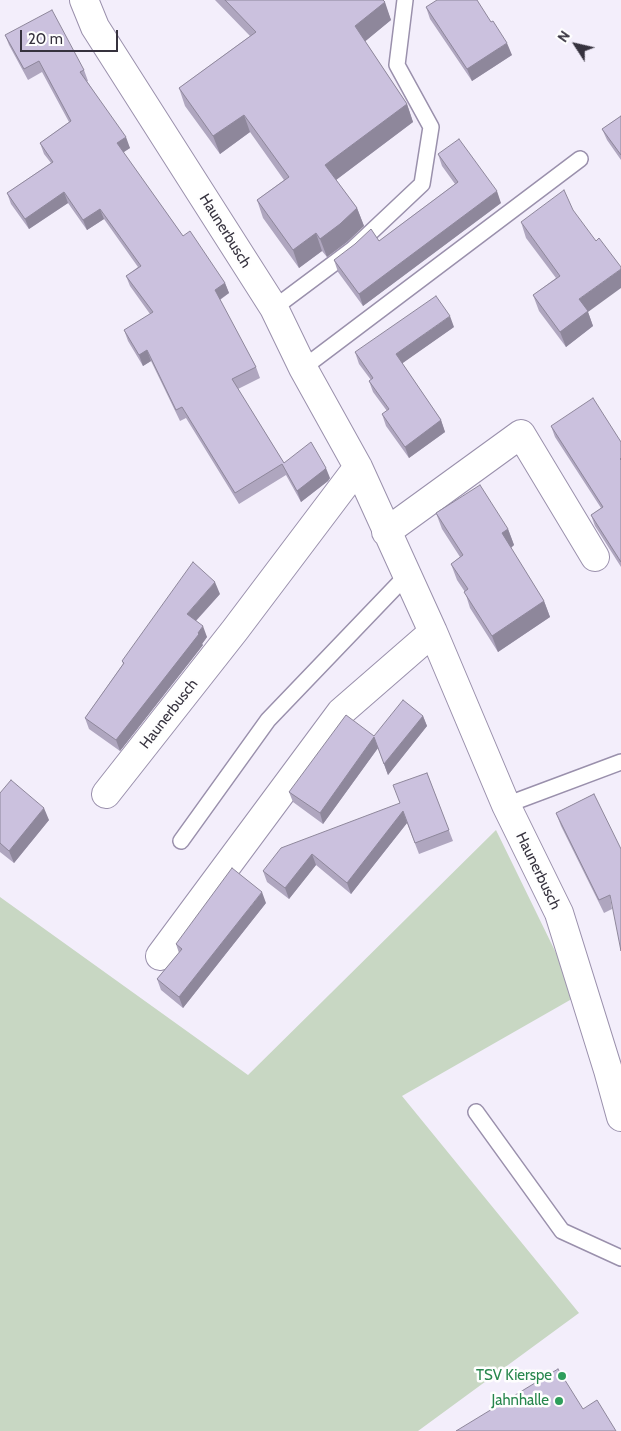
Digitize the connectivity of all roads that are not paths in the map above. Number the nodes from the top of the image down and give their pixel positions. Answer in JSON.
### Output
{"nodes":[{"id":1,"x":84,"y":0,"type":"edge"},
{"id":2,"x":405,"y":0,"type":"edge"},
{"id":3,"x":580,"y":159,"type":"dead end"},
{"id":4,"x":274,"y":308,"type":"junction"},
{"id":5,"x":303,"y":368,"type":"junction"},
{"id":6,"x":358,"y":467,"type":"junction"},
{"id":7,"x":386,"y":532,"type":"junction"},
{"id":8,"x":595,"y":557,"type":"dead end"},
{"id":9,"x":407,"y":575,"type":"junction"},
{"id":10,"x":432,"y":632,"type":"junction"},
{"id":11,"x":621,"y":762,"type":"edge"},
{"id":12,"x":106,"y":794,"type":"dead end"},
{"id":13,"x":506,"y":805,"type":"junction"},
{"id":14,"x":181,"y":841,"type":"dead end"},
{"id":15,"x":160,"y":956,"type":"dead end"},
{"id":16,"x":476,"y":1112,"type":"dead end"},
{"id":17,"x":621,"y":1117,"type":"edge"},
{"id":18,"x":621,"y":1258,"type":"edge"}],
"edges":[{"from":1,"to":4,"type":"street","name":"Haunerbusch"},
{"from":2,"to":4,"type":"lane"},
{"from":3,"to":5,"type":"lane"},
{"from":4,"to":5,"type":"street","name":"Haunerbusch"},
{"from":5,"to":6,"type":"street","name":"Haunerbusch"},
{"from":6,"to":7,"type":"street","name":"Haunerbusch"},
{"from":6,"to":12,"type":"street","name":"Haunerbusch"},
{"from":7,"to":8,"type":"street"},
{"from":7,"to":9,"type":"street","name":"Haunerbusch"},
{"from":9,"to":10,"type":"street","name":"Haunerbusch"},
{"from":9,"to":14,"type":"lane"},
{"from":10,"to":13,"type":"street","name":"Haunerbusch"},
{"from":10,"to":15,"type":"street"},
{"from":11,"to":13,"type":"lane"},
{"from":13,"to":17,"type":"street","name":"Haunerbusch"},
{"from":16,"to":18,"type":"lane"}]}
